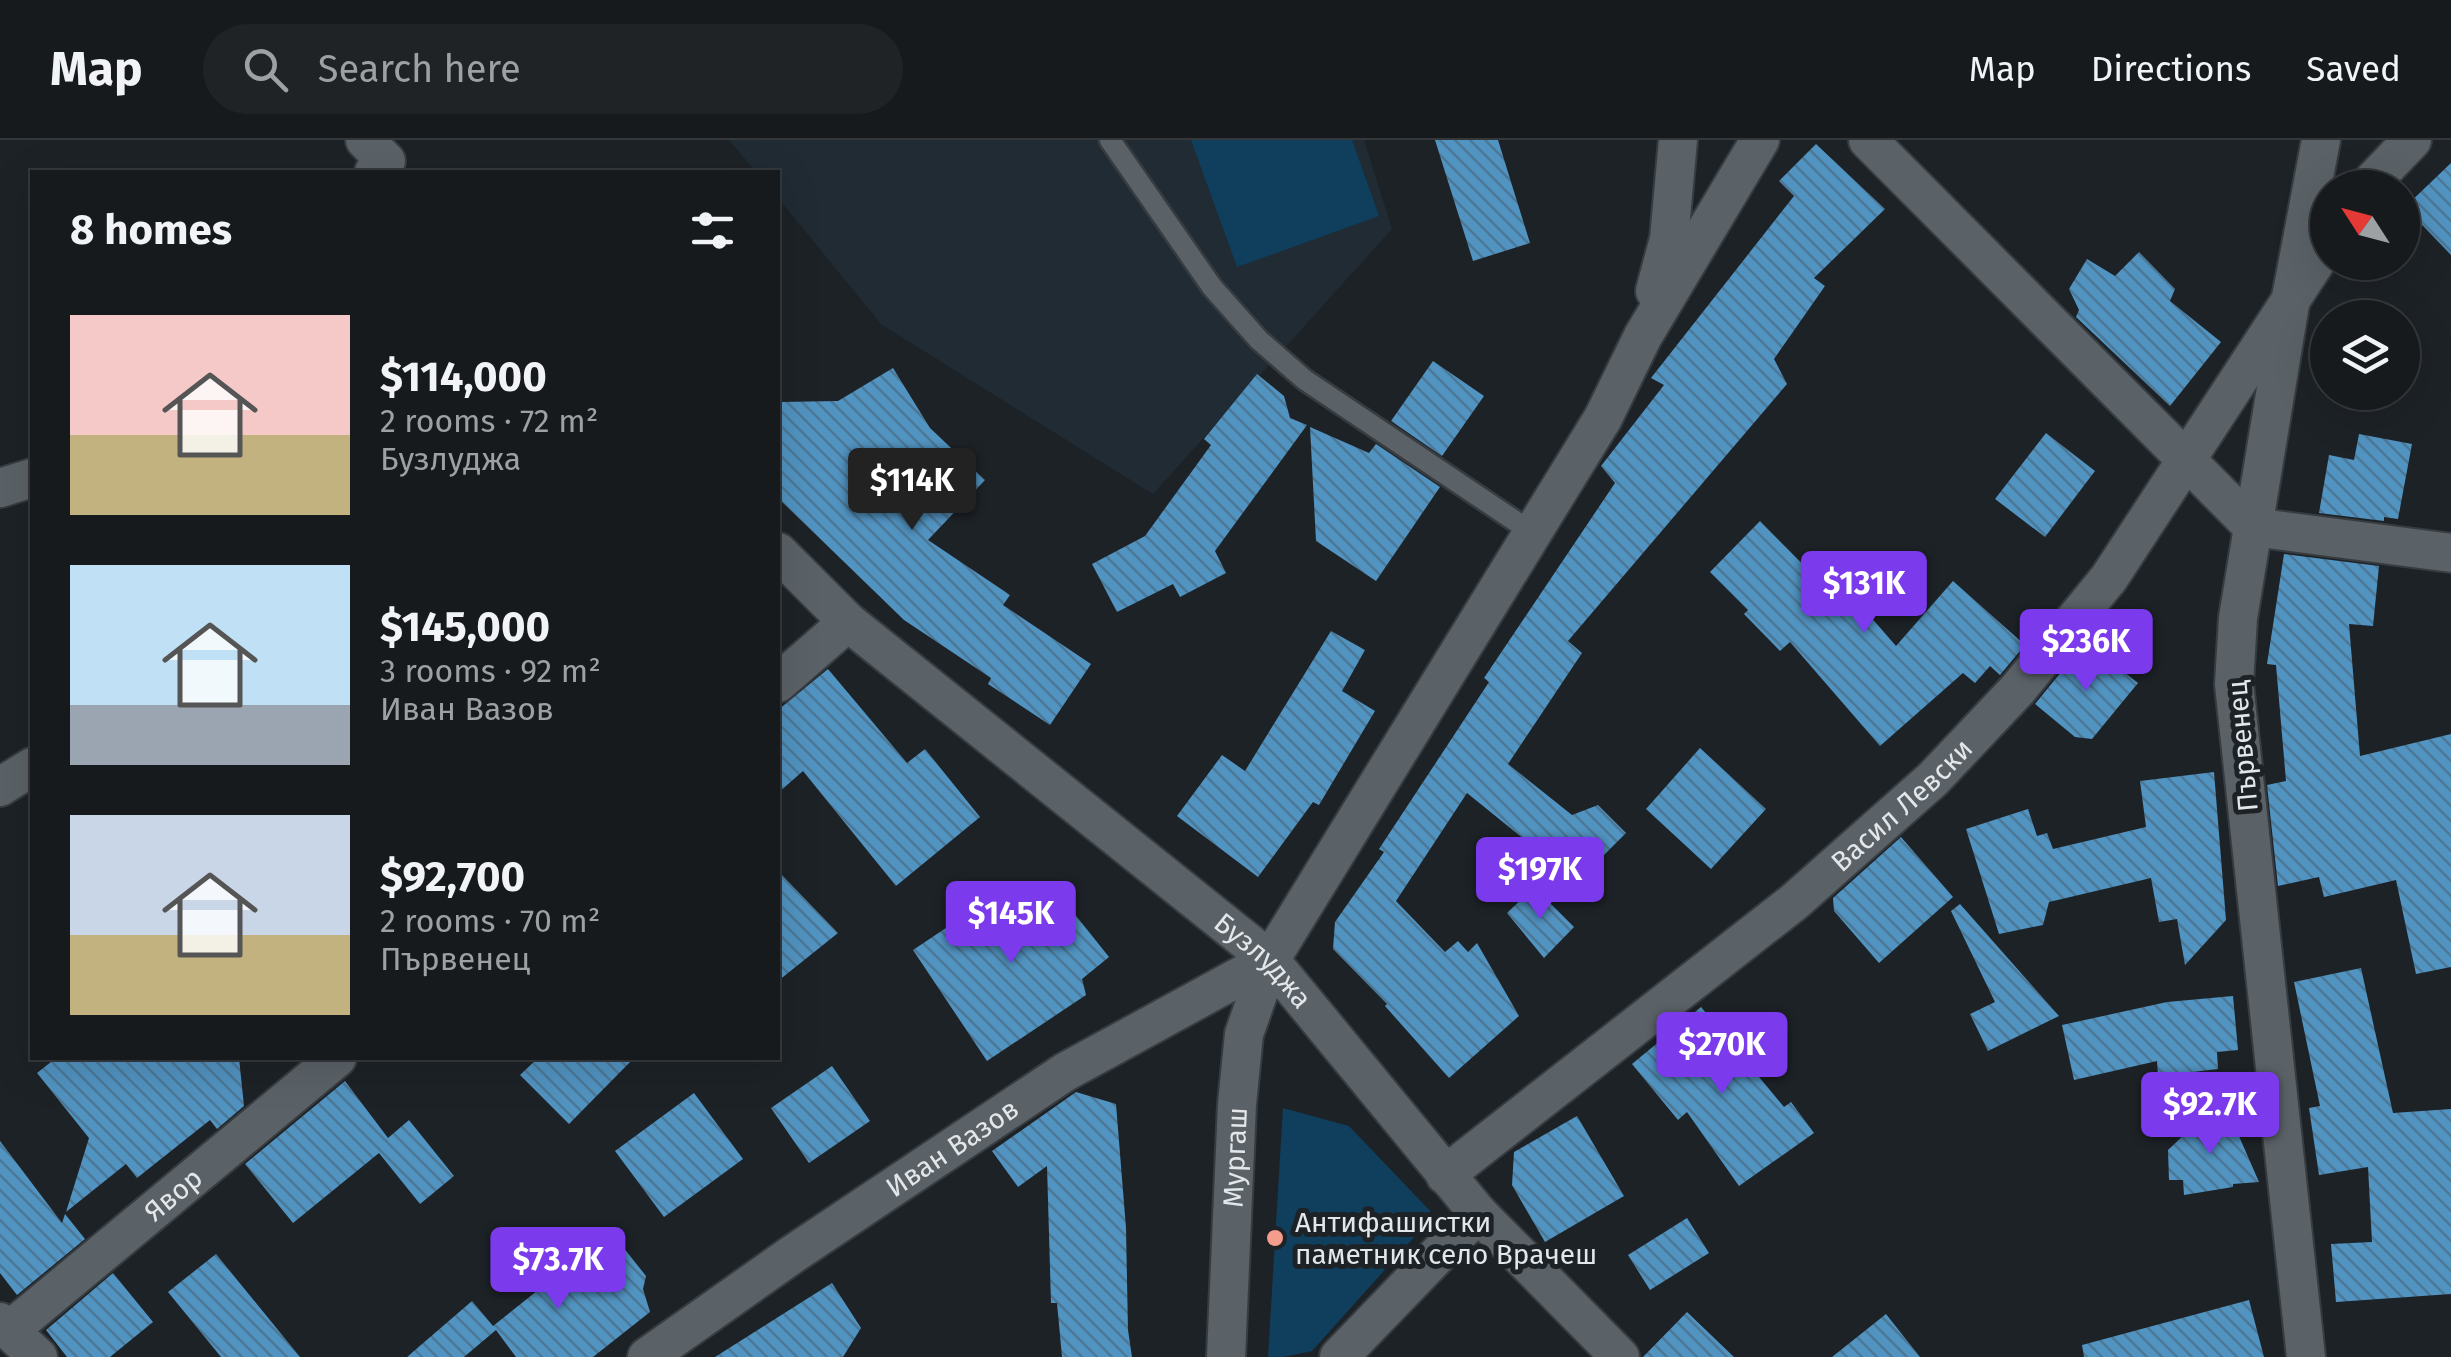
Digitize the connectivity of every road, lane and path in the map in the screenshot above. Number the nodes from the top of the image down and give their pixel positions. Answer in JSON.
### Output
{"nodes":[{"id":1,"x":1110,"y":140,"type":"edge"},
{"id":2,"x":1678,"y":140,"type":"edge"},
{"id":3,"x":1760,"y":140,"type":"edge"},
{"id":4,"x":1868,"y":140,"type":"edge"},
{"id":5,"x":2322,"y":140,"type":"edge"},
{"id":6,"x":2412,"y":140,"type":"edge"},
{"id":7,"x":2383,"y":170,"type":"edge"},
{"id":8,"x":2310,"y":270,"type":"edge"},
{"id":9,"x":2291,"y":298,"type":"junction"},
{"id":10,"x":1642,"y":336,"type":"junction"},
{"id":11,"x":2184,"y":460,"type":"junction"},
{"id":12,"x":30,"y":479,"type":"edge"},
{"id":13,"x":0,"y":488,"type":"edge"},
{"id":14,"x":2253,"y":527,"type":"junction"},
{"id":15,"x":1533,"y":533,"type":"junction"},
{"id":16,"x":2451,"y":552,"type":"edge"},
{"id":17,"x":780,"y":554,"type":"edge"},
{"id":18,"x":848,"y":622,"type":"junction"},
{"id":19,"x":780,"y":681,"type":"edge"},
{"id":20,"x":30,"y":768,"type":"edge"},
{"id":21,"x":0,"y":787,"type":"edge"},
{"id":22,"x":1270,"y":960,"type":"junction"},
{"id":23,"x":335,"y":1060,"type":"edge"},
{"id":24,"x":1446,"y":1175,"type":"junction"},
{"id":25,"x":1478,"y":1212,"type":"junction"},
{"id":26,"x":5,"y":1326,"type":"edge"},
{"id":27,"x":38,"y":1357,"type":"edge"},
{"id":28,"x":646,"y":1357,"type":"edge"},
{"id":29,"x":1226,"y":1357,"type":"edge"},
{"id":30,"x":1340,"y":1357,"type":"edge"},
{"id":31,"x":1620,"y":1357,"type":"edge"},
{"id":32,"x":2306,"y":1357,"type":"edge"}],
"edges":[{"from":1,"to":15,"type":"lane"},
{"from":2,"to":10,"type":"street"},
{"from":3,"to":10,"type":"street"},
{"from":4,"to":11,"type":"street"},
{"from":5,"to":9,"type":"street","name":"Първенец"},
{"from":6,"to":7,"type":"street"},
{"from":8,"to":9,"type":"street","name":"Васил Левски"},
{"from":9,"to":11,"type":"street","name":"Васил Левски"},
{"from":9,"to":14,"type":"street","name":"Първенец"},
{"from":10,"to":15,"type":"street","name":"Мургаш"},
{"from":11,"to":14,"type":"street"},
{"from":11,"to":24,"type":"street","name":"Васил Левски"},
{"from":12,"to":13,"type":"street"},
{"from":14,"to":16,"type":"street"},
{"from":14,"to":32,"type":"street","name":"Първенец"},
{"from":15,"to":22,"type":"street","name":"Мургаш"},
{"from":17,"to":18,"type":"street","name":"Бузлуджа"},
{"from":18,"to":19,"type":"street"},
{"from":18,"to":22,"type":"street","name":"Бузлуджа"},
{"from":20,"to":21,"type":"street"},
{"from":22,"to":24,"type":"street","name":"Бузлуджа"},
{"from":22,"to":28,"type":"street","name":"Иван Вазов"},
{"from":22,"to":29,"type":"street","name":"Мургаш"},
{"from":23,"to":26,"type":"street","name":"Явор"},
{"from":24,"to":25,"type":"street","name":"Бузлуджа"},
{"from":25,"to":30,"type":"street"},
{"from":25,"to":31,"type":"street","name":"Бузлуджа"},
{"from":26,"to":27,"type":"street"}]}
